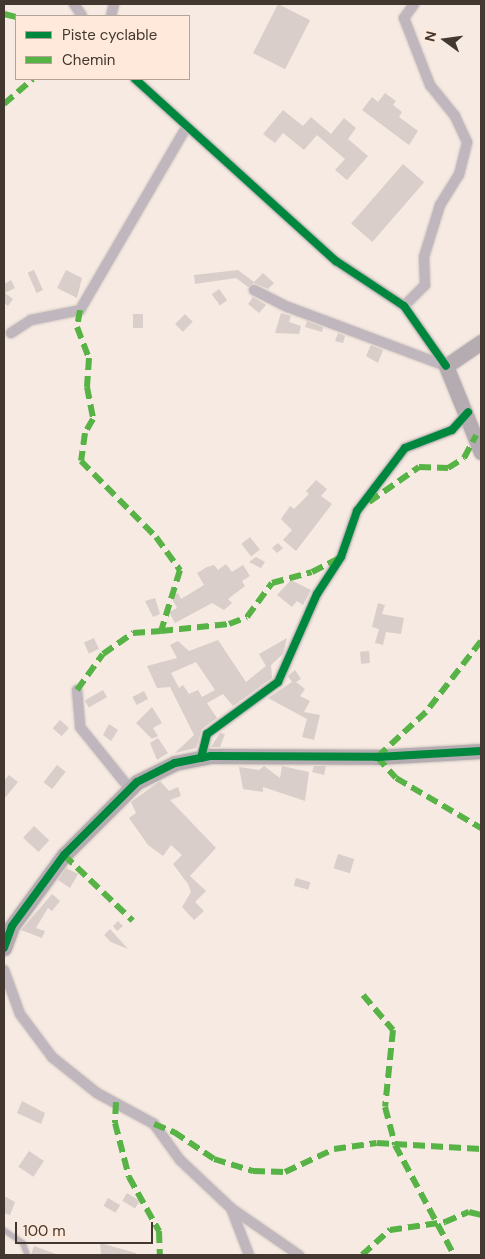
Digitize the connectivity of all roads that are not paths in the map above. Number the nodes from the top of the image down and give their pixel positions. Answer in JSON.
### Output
{"nodes":[{"id":1,"x":74,"y":4,"type":"edge"},
{"id":2,"x":414,"y":4,"type":"edge"},
{"id":3,"x":81,"y":15,"type":"edge"},
{"id":4,"x":136,"y":80,"type":"edge"},
{"id":5,"x":186,"y":128,"type":"junction"},
{"id":6,"x":254,"y":290,"type":"dead end"},
{"id":7,"x":404,"y":306,"type":"junction"},
{"id":8,"x":11,"y":333,"type":"dead end"},
{"id":9,"x":481,"y":342,"type":"edge"},
{"id":10,"x":446,"y":366,"type":"junction"},
{"id":11,"x":468,"y":412,"type":"junction"},
{"id":12,"x":481,"y":452,"type":"edge"},
{"id":13,"x":77,"y":690,"type":"dead end"},
{"id":14,"x":481,"y":751,"type":"edge"},
{"id":15,"x":201,"y":758,"type":"junction"},
{"id":16,"x":130,"y":789,"type":"junction"},
{"id":17,"x":4,"y":948,"type":"edge"},
{"id":18,"x":4,"y":970,"type":"edge"},
{"id":19,"x":231,"y":1208,"type":"junction"},
{"id":20,"x":4,"y":1230,"type":"edge"},
{"id":21,"x":27,"y":1255,"type":"edge"},
{"id":22,"x":249,"y":1255,"type":"edge"},
{"id":23,"x":299,"y":1255,"type":"edge"}],
"edges":[{"from":1,"to":3,"type":"street"},
{"from":2,"to":7,"type":"street"},
{"from":4,"to":5,"type":"street"},
{"from":5,"to":7,"type":"street"},
{"from":5,"to":8,"type":"street"},
{"from":6,"to":10,"type":"street"},
{"from":7,"to":10,"type":"street"},
{"from":9,"to":10,"type":"street"},
{"from":10,"to":11,"type":"street"},
{"from":11,"to":12,"type":"street"},
{"from":11,"to":15,"type":"street"},
{"from":13,"to":16,"type":"street"},
{"from":14,"to":15,"type":"street"},
{"from":15,"to":16,"type":"street"},
{"from":16,"to":17,"type":"street"},
{"from":18,"to":19,"type":"street"},
{"from":19,"to":22,"type":"street"},
{"from":19,"to":23,"type":"street"},
{"from":20,"to":21,"type":"lane"}]}
